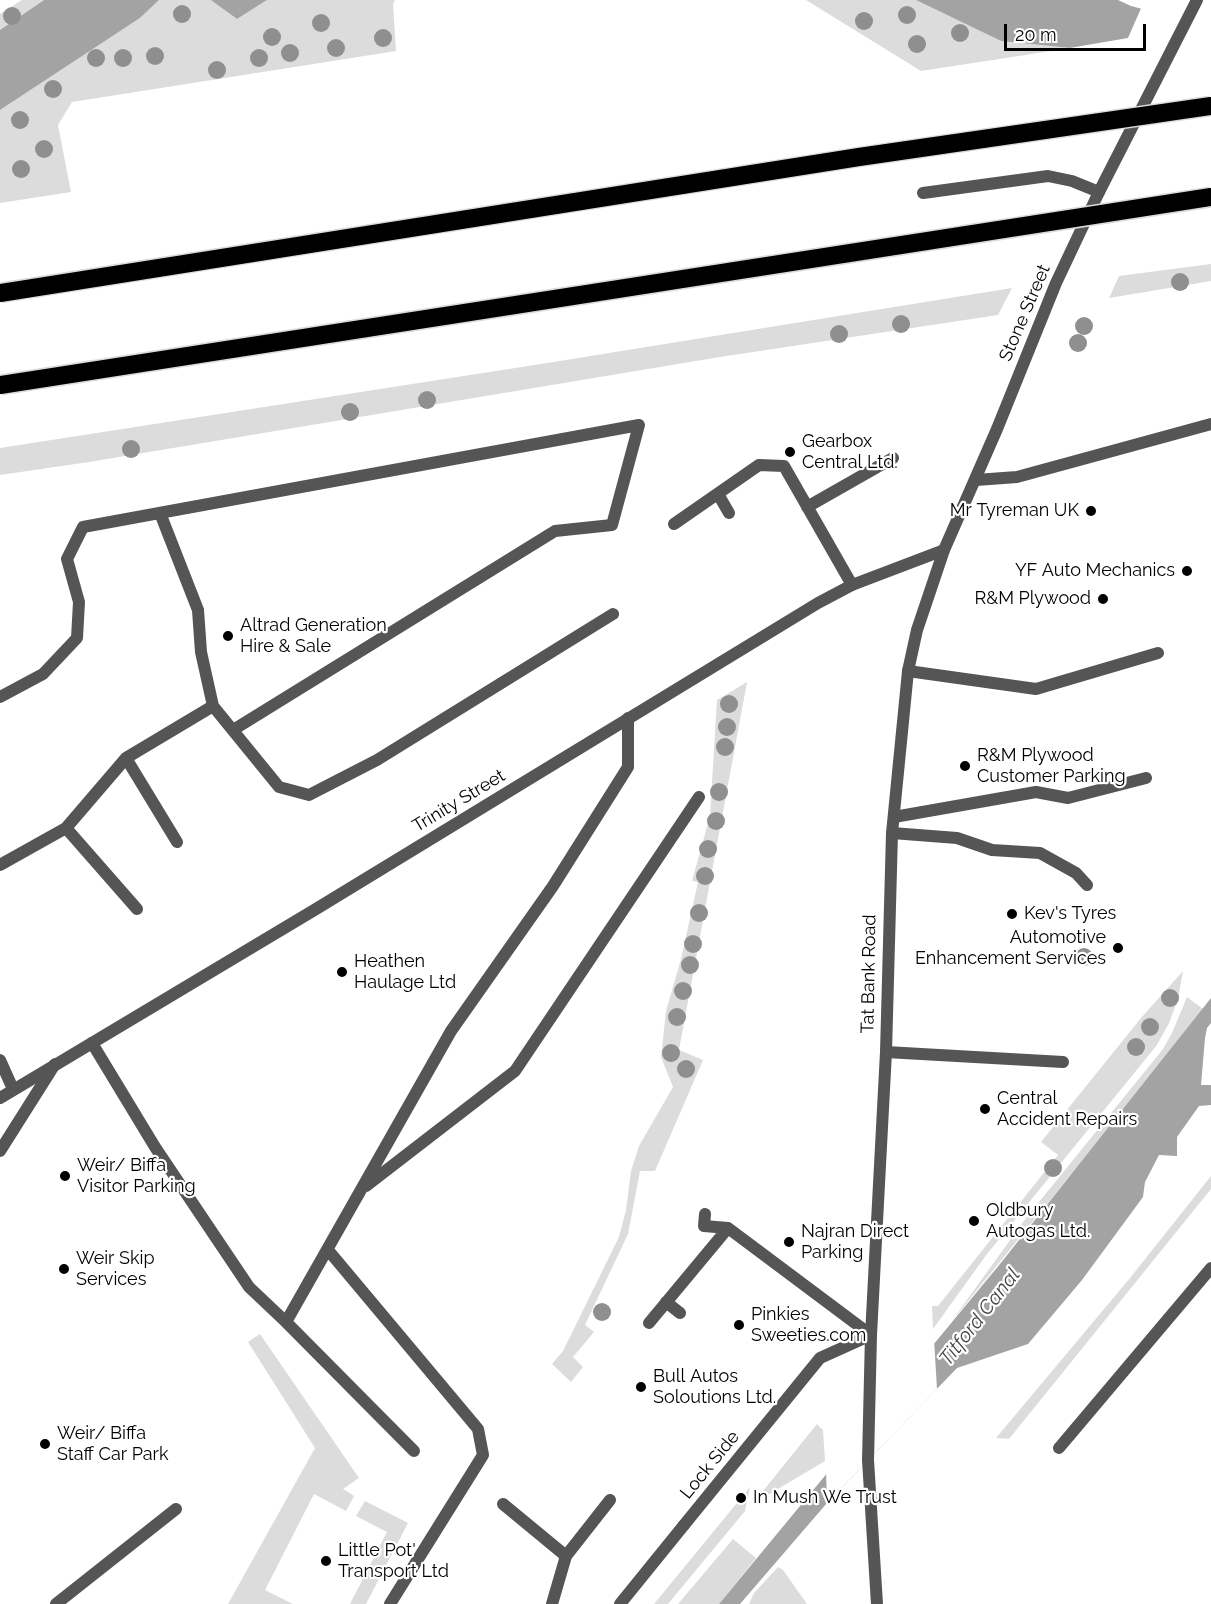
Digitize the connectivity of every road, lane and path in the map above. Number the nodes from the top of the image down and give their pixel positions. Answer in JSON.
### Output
{"nodes":[{"id":1,"x":1197,"y":0,"type":"edge"},
{"id":2,"x":1211,"y":106,"type":"edge"},
{"id":3,"x":1099,"y":192,"type":"junction"},
{"id":4,"x":923,"y":193,"type":"dead end"},
{"id":5,"x":1211,"y":197,"type":"edge"},
{"id":6,"x":0,"y":293,"type":"edge"},
{"id":7,"x":0,"y":385,"type":"edge"},
{"id":8,"x":1211,"y":424,"type":"edge"},
{"id":9,"x":893,"y":458,"type":"dead end"},
{"id":10,"x":976,"y":480,"type":"junction"},
{"id":11,"x":718,"y":494,"type":"junction"},
{"id":12,"x":807,"y":507,"type":"junction"},
{"id":13,"x":160,"y":513,"type":"junction"},
{"id":14,"x":729,"y":513,"type":"dead end"},
{"id":15,"x":674,"y":524,"type":"dead end"},
{"id":16,"x":944,"y":550,"type":"junction"},
{"id":17,"x":852,"y":585,"type":"junction"},
{"id":18,"x":613,"y":614,"type":"dead end"},
{"id":19,"x":1158,"y":653,"type":"dead end"},
{"id":20,"x":908,"y":671,"type":"junction"},
{"id":21,"x":0,"y":697,"type":"edge"},
{"id":22,"x":213,"y":706,"type":"junction"},
{"id":23,"x":628,"y":718,"type":"junction"},
{"id":24,"x":233,"y":730,"type":"junction"},
{"id":25,"x":126,"y":758,"type":"junction"},
{"id":26,"x":1146,"y":778,"type":"dead end"},
{"id":27,"x":699,"y":797,"type":"dead end"},
{"id":28,"x":894,"y":817,"type":"junction"},
{"id":29,"x":66,"y":828,"type":"junction"},
{"id":30,"x":892,"y":833,"type":"junction"},
{"id":31,"x":177,"y":842,"type":"dead end"},
{"id":32,"x":0,"y":865,"type":"edge"},
{"id":33,"x":1087,"y":885,"type":"dead end"},
{"id":34,"x":137,"y":909,"type":"dead end"},
{"id":35,"x":92,"y":1043,"type":"junction"},
{"id":36,"x":886,"y":1052,"type":"junction"},
{"id":37,"x":0,"y":1060,"type":"edge"},
{"id":38,"x":1063,"y":1062,"type":"dead end"},
{"id":39,"x":55,"y":1064,"type":"junction"},
{"id":40,"x":13,"y":1089,"type":"junction"},
{"id":41,"x":0,"y":1098,"type":"edge"},
{"id":42,"x":0,"y":1151,"type":"edge"},
{"id":43,"x":362,"y":1189,"type":"junction"},
{"id":44,"x":705,"y":1214,"type":"dead end"},
{"id":45,"x":728,"y":1228,"type":"junction"},
{"id":46,"x":328,"y":1250,"type":"junction"},
{"id":47,"x":1211,"y":1268,"type":"edge"},
{"id":48,"x":666,"y":1302,"type":"junction"},
{"id":49,"x":680,"y":1313,"type":"dead end"},
{"id":50,"x":286,"y":1322,"type":"junction"},
{"id":51,"x":649,"y":1323,"type":"dead end"},
{"id":52,"x":871,"y":1335,"type":"junction"},
{"id":53,"x":1059,"y":1448,"type":"dead end"},
{"id":54,"x":414,"y":1451,"type":"dead end"},
{"id":55,"x":610,"y":1500,"type":"dead end"},
{"id":56,"x":502,"y":1504,"type":"dead end"},
{"id":57,"x":176,"y":1509,"type":"dead end"},
{"id":58,"x":566,"y":1556,"type":"junction"},
{"id":59,"x":56,"y":1604,"type":"edge"},
{"id":60,"x":390,"y":1604,"type":"edge"},
{"id":61,"x":552,"y":1604,"type":"edge"},
{"id":62,"x":620,"y":1604,"type":"edge"},
{"id":63,"x":877,"y":1604,"type":"edge"}],
"edges":[{"from":1,"to":3,"type":"street","name":"Stone Street"},
{"from":2,"to":6,"type":"highway","bridge":true},
{"from":3,"to":4,"type":"street"},
{"from":3,"to":10,"type":"street","name":"Stone Street"},
{"from":5,"to":7,"type":"highway","bridge":true},
{"from":8,"to":10,"type":"street"},
{"from":9,"to":12,"type":"street"},
{"from":10,"to":16,"type":"street","name":"Stone Street"},
{"from":11,"to":12,"type":"street"},
{"from":11,"to":14,"type":"street"},
{"from":11,"to":15,"type":"street"},
{"from":12,"to":17,"type":"street"},
{"from":13,"to":21,"type":"street"},
{"from":13,"to":22,"type":"street"},
{"from":13,"to":24,"type":"street"},
{"from":16,"to":17,"type":"street","name":"Trinity Street"},
{"from":16,"to":20,"type":"street","name":"Tat Bank Road"},
{"from":17,"to":23,"type":"street","name":"Trinity Street"},
{"from":18,"to":24,"type":"street"},
{"from":19,"to":20,"type":"street"},
{"from":20,"to":28,"type":"street","name":"Tat Bank Road"},
{"from":22,"to":24,"type":"street"},
{"from":22,"to":25,"type":"street"},
{"from":23,"to":35,"type":"street","name":"Trinity Street"},
{"from":23,"to":43,"type":"street"},
{"from":25,"to":29,"type":"street"},
{"from":25,"to":31,"type":"street"},
{"from":26,"to":28,"type":"street"},
{"from":27,"to":43,"type":"street"},
{"from":28,"to":30,"type":"street","name":"Tat Bank Road"},
{"from":29,"to":32,"type":"street"},
{"from":29,"to":34,"type":"street"},
{"from":30,"to":33,"type":"street"},
{"from":30,"to":36,"type":"street","name":"Tat Bank Road"},
{"from":35,"to":39,"type":"street","name":"Trinity Street"},
{"from":35,"to":50,"type":"street"},
{"from":36,"to":38,"type":"street"},
{"from":36,"to":52,"type":"street","name":"Tat Bank Road"},
{"from":37,"to":40,"type":"street"},
{"from":39,"to":40,"type":"street","name":"Trinity Street"},
{"from":39,"to":42,"type":"street"},
{"from":40,"to":41,"type":"street","name":"Trinity Street"},
{"from":43,"to":46,"type":"street"},
{"from":44,"to":45,"type":"street"},
{"from":45,"to":48,"type":"street"},
{"from":45,"to":52,"type":"street"},
{"from":46,"to":50,"type":"street"},
{"from":46,"to":60,"type":"street"},
{"from":47,"to":53,"type":"street"},
{"from":48,"to":49,"type":"street"},
{"from":48,"to":51,"type":"street"},
{"from":50,"to":54,"type":"street"},
{"from":52,"to":62,"type":"street","name":"Lock Side"},
{"from":52,"to":63,"type":"street","name":"Tat Bank Road"},
{"from":55,"to":58,"type":"street"},
{"from":56,"to":58,"type":"street"},
{"from":57,"to":59,"type":"street"},
{"from":58,"to":61,"type":"street"}]}
